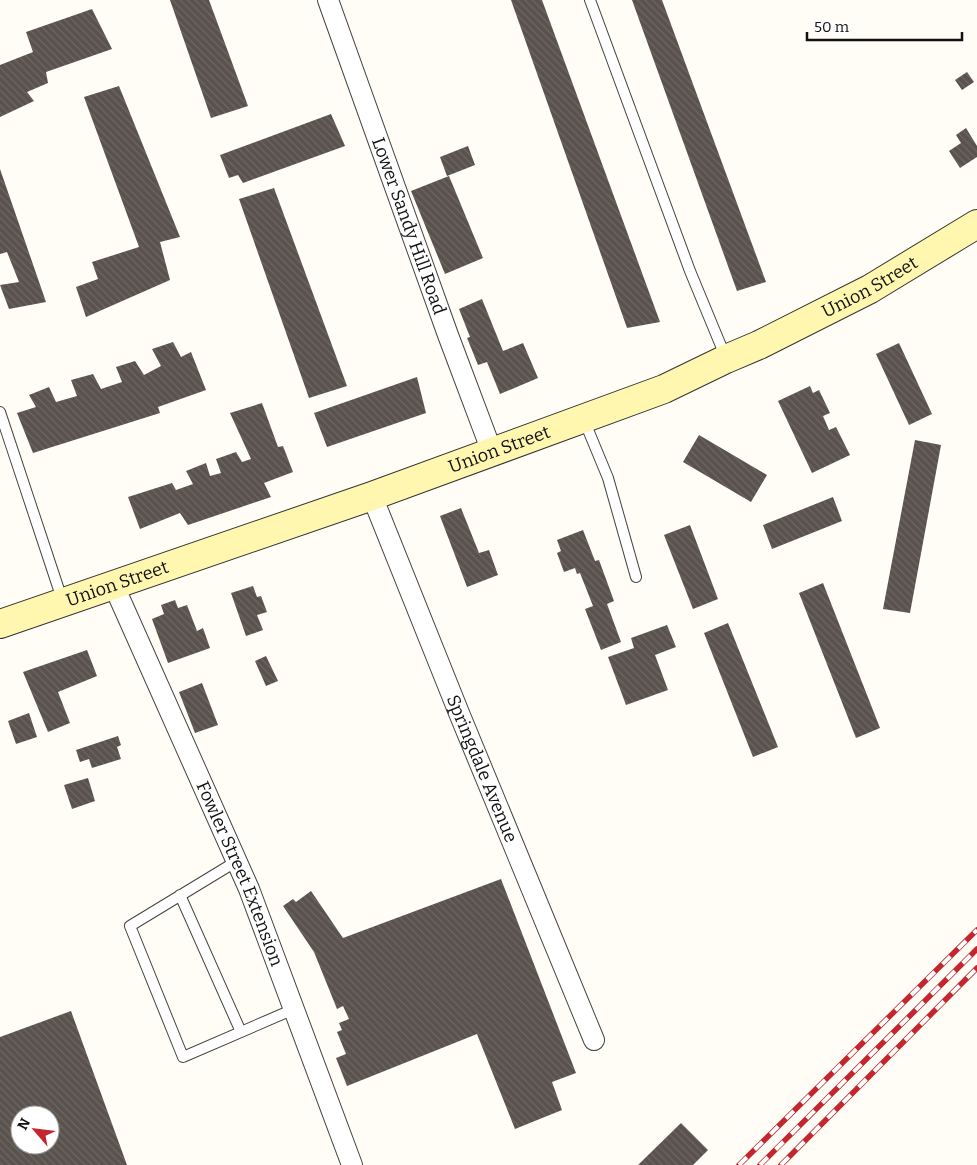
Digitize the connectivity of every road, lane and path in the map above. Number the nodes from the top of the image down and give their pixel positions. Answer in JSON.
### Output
{"nodes":[{"id":1,"x":328,"y":0,"type":"edge"},
{"id":2,"x":590,"y":0,"type":"edge"},
{"id":3,"x":977,"y":224,"type":"edge"},
{"id":4,"x":726,"y":359,"type":"junction"},
{"id":5,"x":0,"y":412,"type":"edge"},
{"id":6,"x":583,"y":420,"type":"junction"},
{"id":7,"x":492,"y":452,"type":"junction"},
{"id":8,"x":372,"y":496,"type":"junction"},
{"id":9,"x":636,"y":577,"type":"dead end"},
{"id":10,"x":114,"y":586,"type":"junction"},
{"id":11,"x":63,"y":602,"type":"junction"},
{"id":12,"x":0,"y":624,"type":"edge"},
{"id":13,"x":237,"y":861,"type":"junction"},
{"id":14,"x":180,"y":895,"type":"junction"},
{"id":15,"x":294,"y":1009,"type":"junction"},
{"id":16,"x":241,"y":1032,"type":"junction"},
{"id":17,"x":594,"y":1040,"type":"dead end"},
{"id":18,"x":352,"y":1165,"type":"edge"}],
"edges":[{"from":1,"to":7,"type":"street","name":"Lower Sandy Hill Road"},
{"from":2,"to":4,"type":"lane"},
{"from":3,"to":4,"type":"main road","name":"Union Street"},
{"from":4,"to":6,"type":"main road","name":"Union Street"},
{"from":5,"to":11,"type":"lane"},
{"from":6,"to":7,"type":"main road","name":"Union Street"},
{"from":6,"to":9,"type":"lane"},
{"from":7,"to":8,"type":"main road","name":"Union Street"},
{"from":8,"to":10,"type":"main road","name":"Union Street"},
{"from":8,"to":17,"type":"street","name":"Springdale Avenue"},
{"from":10,"to":11,"type":"main road","name":"Union Street"},
{"from":10,"to":13,"type":"street","name":"Fowler Street Extension"},
{"from":11,"to":12,"type":"main road","name":"Union Street"},
{"from":13,"to":14,"type":"lane"},
{"from":13,"to":15,"type":"street","name":"Fowler Street Extension"},
{"from":14,"to":16,"type":"lane"},
{"from":14,"to":16,"type":"lane"},
{"from":15,"to":16,"type":"lane"},
{"from":15,"to":18,"type":"street","name":"Fowler Street Extension"}]}
